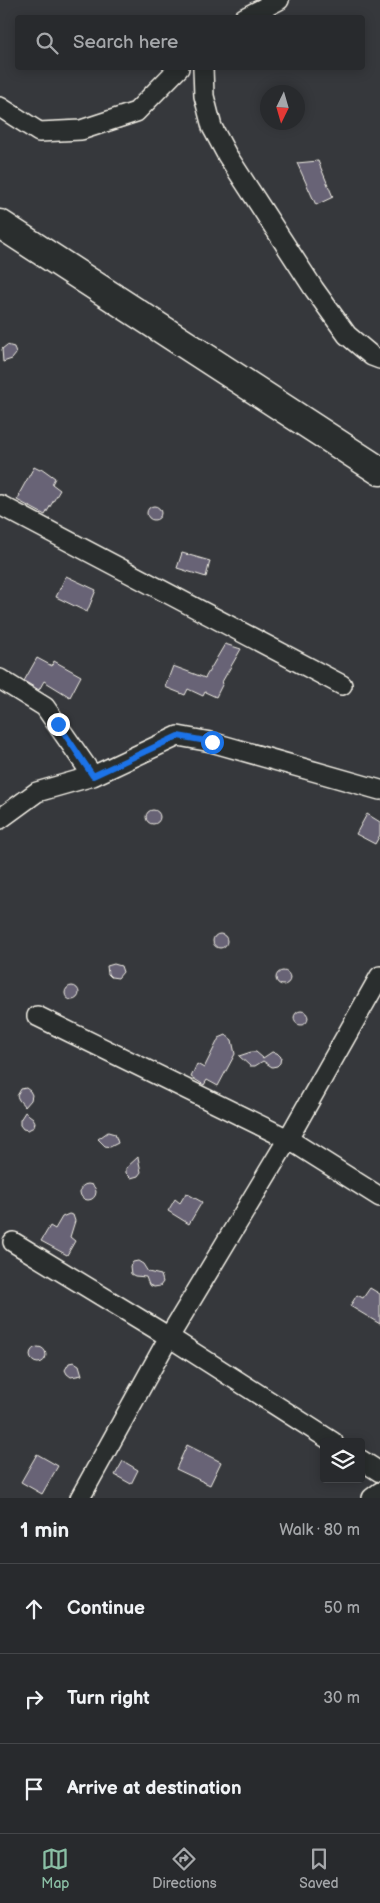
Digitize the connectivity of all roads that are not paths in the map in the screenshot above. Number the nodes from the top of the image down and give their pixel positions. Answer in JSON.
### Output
{"nodes":[{"id":1,"x":278,"y":0,"type":"edge"},
{"id":2,"x":250,"y":15,"type":"edge"},
{"id":3,"x":177,"y":70,"type":"edge"},
{"id":4,"x":202,"y":70,"type":"edge"},
{"id":5,"x":0,"y":106,"type":"edge"},
{"id":6,"x":0,"y":224,"type":"edge"},
{"id":7,"x":380,"y":360,"type":"edge"},
{"id":8,"x":380,"y":471,"type":"edge"},
{"id":9,"x":0,"y":505,"type":"edge"},
{"id":10,"x":0,"y":680,"type":"edge"},
{"id":11,"x":342,"y":685,"type":"dead end"},
{"id":12,"x":93,"y":776,"type":"junction"},
{"id":13,"x":380,"y":790,"type":"edge"},
{"id":14,"x":0,"y":819,"type":"edge"},
{"id":15,"x":380,"y":976,"type":"edge"},
{"id":16,"x":37,"y":1016,"type":"dead end"},
{"id":17,"x":288,"y":1139,"type":"junction"},
{"id":18,"x":380,"y":1197,"type":"edge"},
{"id":19,"x":13,"y":1242,"type":"dead end"},
{"id":20,"x":169,"y":1337,"type":"junction"},
{"id":21,"x":327,"y":1438,"type":"edge"},
{"id":22,"x":365,"y":1463,"type":"edge"},
{"id":23,"x":380,"y":1472,"type":"edge"},
{"id":24,"x":380,"y":1492,"type":"edge"},
{"id":25,"x":80,"y":1498,"type":"edge"},
{"id":26,"x":372,"y":1498,"type":"edge"}],
"edges":[{"from":1,"to":2,"type":"street"},
{"from":3,"to":5,"type":"street"},
{"from":4,"to":7,"type":"street"},
{"from":6,"to":8,"type":"main road"},
{"from":9,"to":11,"type":"street"},
{"from":10,"to":12,"type":"street"},
{"from":12,"to":13,"type":"street"},
{"from":12,"to":14,"type":"street"},
{"from":15,"to":17,"type":"street"},
{"from":16,"to":17,"type":"street"},
{"from":17,"to":18,"type":"street"},
{"from":17,"to":20,"type":"street"},
{"from":19,"to":20,"type":"street"},
{"from":20,"to":21,"type":"street"},
{"from":20,"to":25,"type":"street"},
{"from":22,"to":23,"type":"street"},
{"from":24,"to":26,"type":"street"}]}
